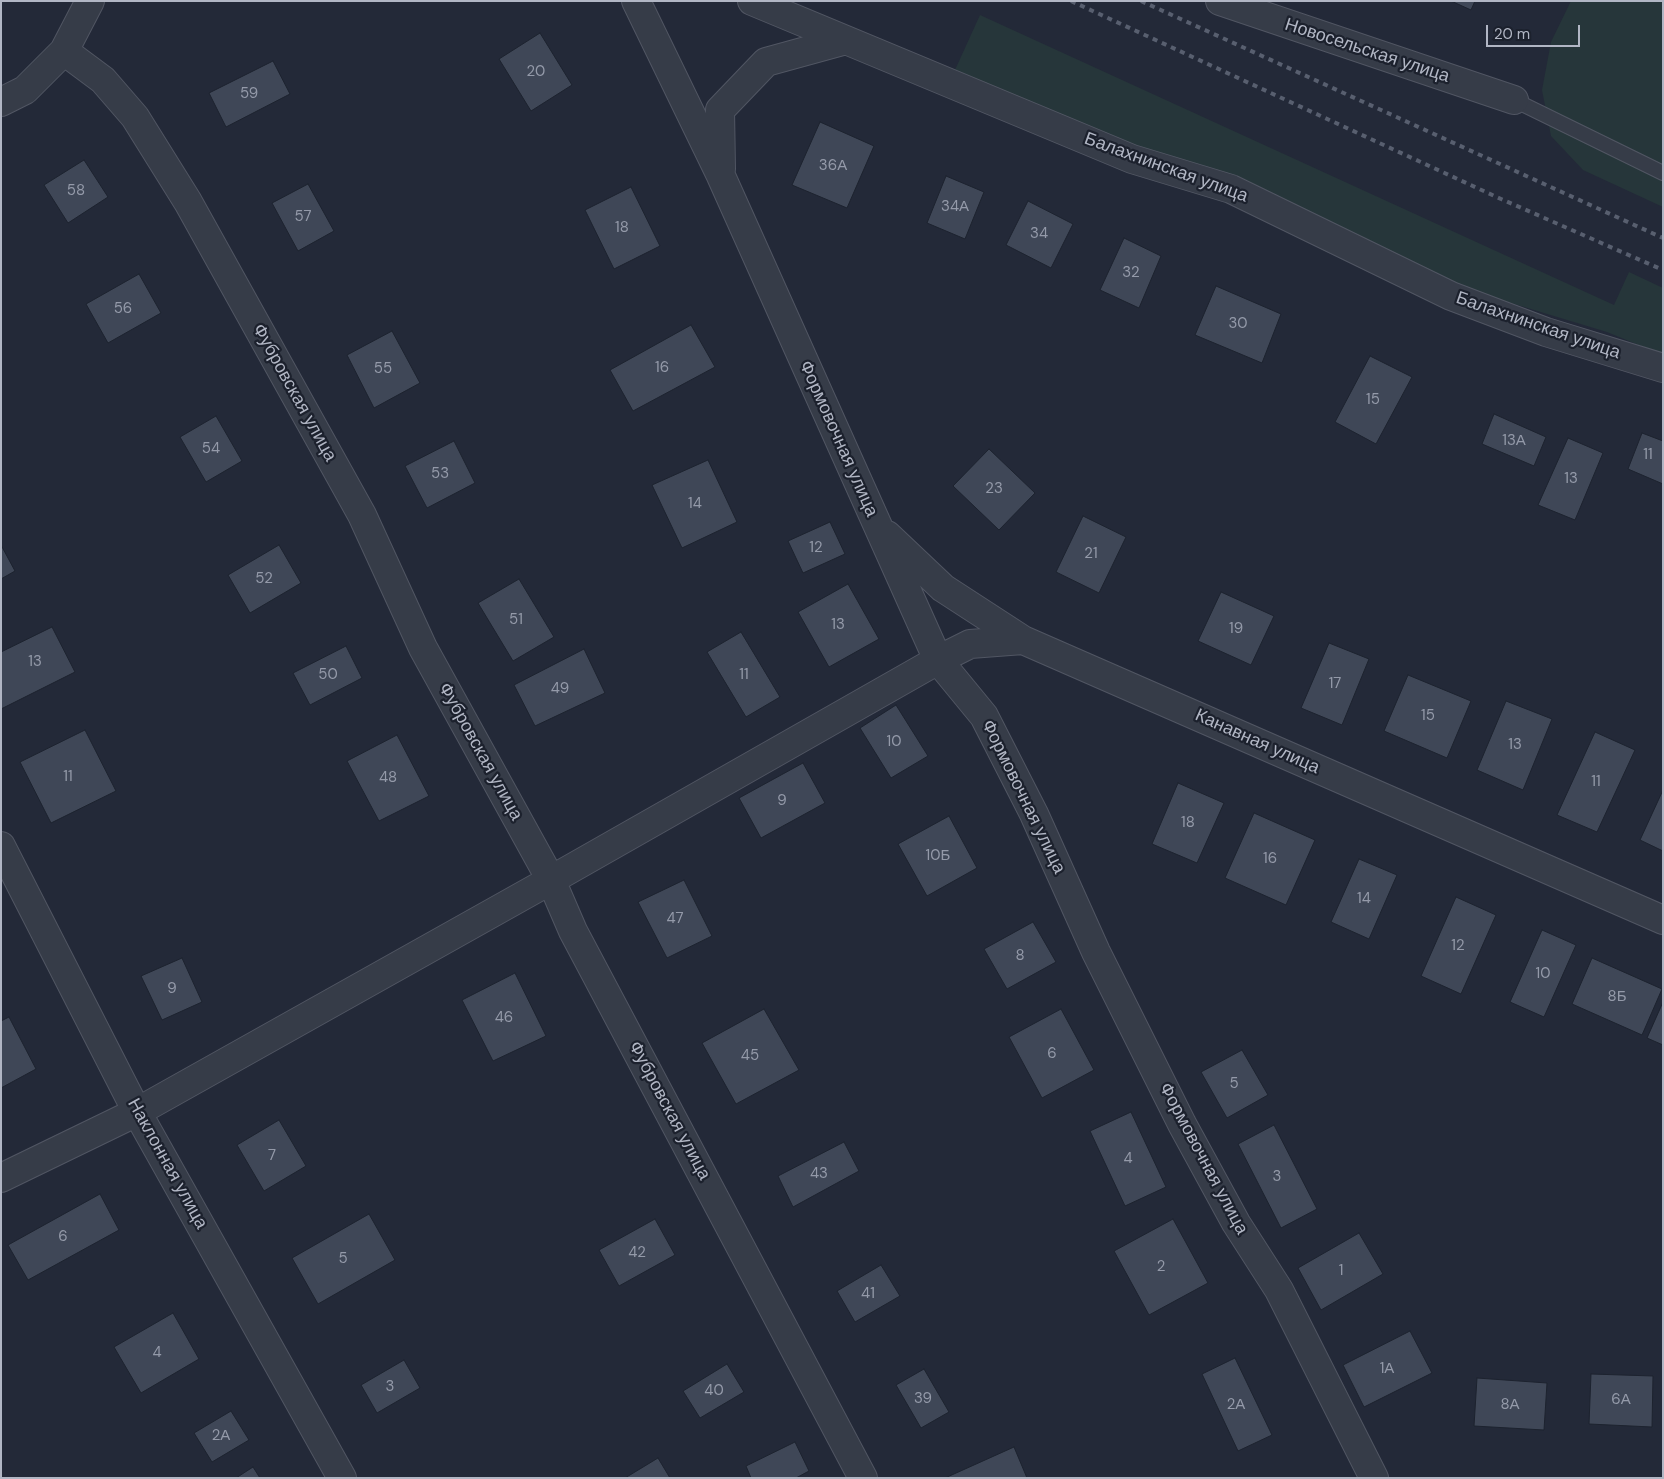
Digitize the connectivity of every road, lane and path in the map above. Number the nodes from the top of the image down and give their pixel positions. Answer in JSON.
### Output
{"nodes":[{"id":1,"x":90,"y":1,"type":"edge"},
{"id":2,"x":636,"y":1,"type":"edge"},
{"id":3,"x":752,"y":1,"type":"edge"},
{"id":4,"x":1220,"y":1,"type":"edge"},
{"id":5,"x":846,"y":40,"type":"junction"},
{"id":6,"x":64,"y":51,"type":"junction"},
{"id":7,"x":1514,"y":100,"type":"joint"},
{"id":8,"x":1,"y":102,"type":"edge"},
{"id":9,"x":1663,"y":173,"type":"edge"},
{"id":10,"x":721,"y":176,"type":"junction"},
{"id":11,"x":1663,"y":368,"type":"edge"},
{"id":12,"x":876,"y":524,"type":"junction"},
{"id":13,"x":1024,"y":640,"type":"junction"},
{"id":14,"x":938,"y":660,"type":"junction"},
{"id":15,"x":1,"y":846,"type":"edge"},
{"id":16,"x":551,"y":880,"type":"junction"},
{"id":17,"x":1663,"y":920,"type":"edge"},
{"id":18,"x":137,"y":1112,"type":"junction"},
{"id":19,"x":1,"y":1178,"type":"edge"},
{"id":20,"x":342,"y":1478,"type":"edge"},
{"id":21,"x":863,"y":1478,"type":"edge"},
{"id":22,"x":1374,"y":1478,"type":"edge"}],
"edges":[{"from":1,"to":6,"type":"street"},
{"from":2,"to":10,"type":"street","name":"Формовочная улица"},
{"from":3,"to":5,"type":"street","name":"Балахнинская улица"},
{"from":4,"to":7,"type":"street","name":"Новосельская улица"},
{"from":5,"to":10,"type":"street"},
{"from":5,"to":11,"type":"street","name":"Балахнинская улица"},
{"from":6,"to":8,"type":"street"},
{"from":6,"to":16,"type":"street","name":"Фубровская улица"},
{"from":7,"to":9,"type":"lane"},
{"from":10,"to":12,"type":"street","name":"Формовочная улица"},
{"from":12,"to":13,"type":"street","name":"Канавная улица"},
{"from":12,"to":14,"type":"street","name":"Формовочная улица"},
{"from":13,"to":14,"type":"street"},
{"from":13,"to":17,"type":"street","name":"Канавная улица"},
{"from":14,"to":16,"type":"street"},
{"from":14,"to":22,"type":"street","name":"Формовочная улица"},
{"from":15,"to":18,"type":"street","name":"Наклонная улица"},
{"from":16,"to":18,"type":"street"},
{"from":16,"to":21,"type":"street","name":"Фубровская улица"},
{"from":18,"to":19,"type":"street"},
{"from":18,"to":20,"type":"street","name":"Наклонная улица"}]}
